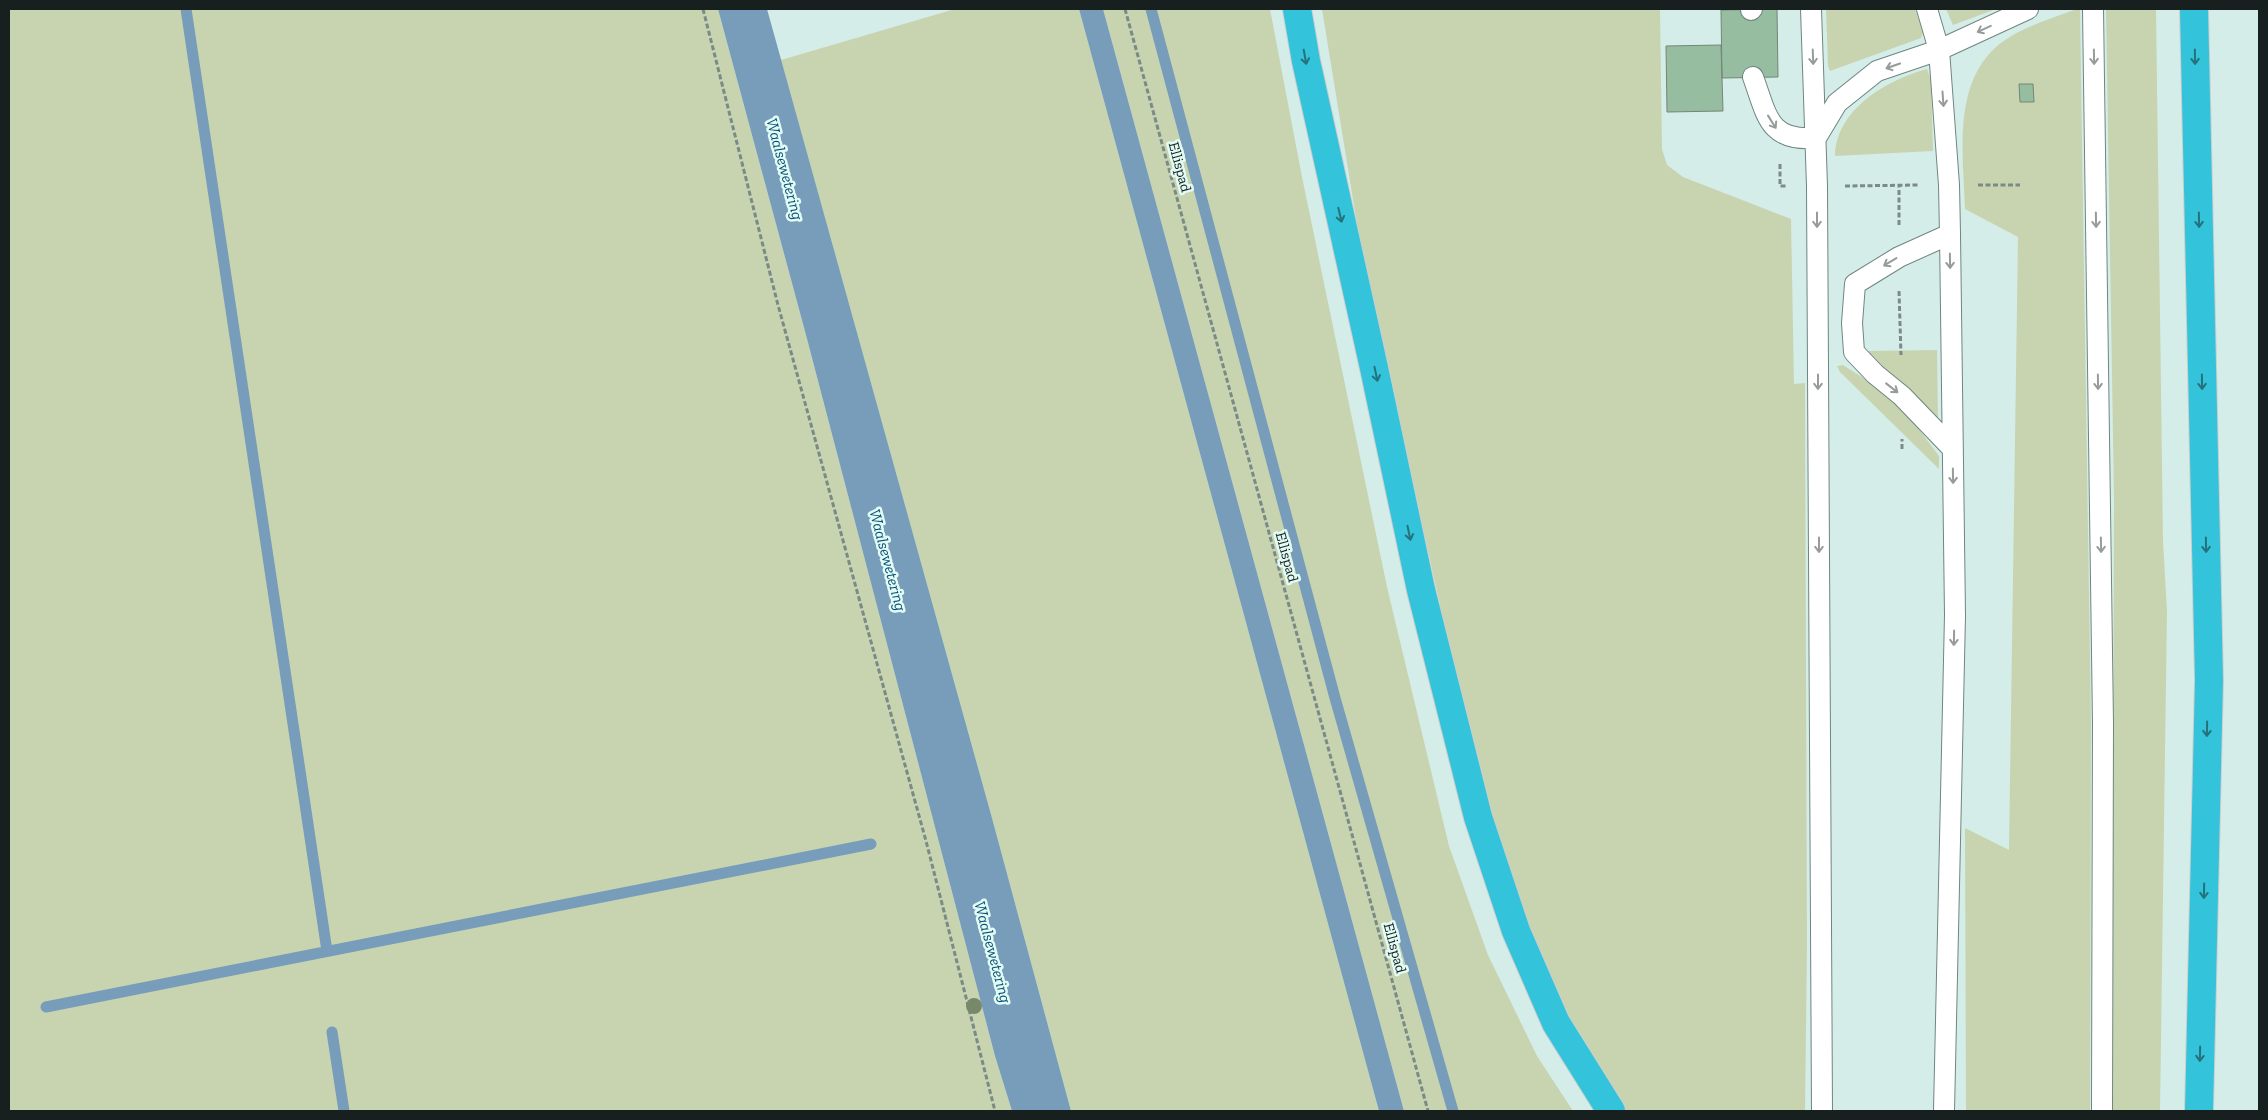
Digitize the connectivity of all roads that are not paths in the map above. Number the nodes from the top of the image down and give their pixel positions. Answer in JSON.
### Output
{"nodes":[{"id":1,"x":1297,"y":9,"type":"edge"},
{"id":2,"x":1811,"y":9,"type":"edge"},
{"id":3,"x":1927,"y":9,"type":"edge"},
{"id":4,"x":2028,"y":9,"type":"edge"},
{"id":5,"x":2093,"y":9,"type":"edge"},
{"id":6,"x":2194,"y":9,"type":"edge"},
{"id":7,"x":1939,"y":50,"type":"junction"},
{"id":8,"x":1753,"y":77,"type":"dead end"},
{"id":9,"x":1816,"y":138,"type":"junction"},
{"id":10,"x":1950,"y":234,"type":"junction"},
{"id":11,"x":1953,"y":449,"type":"junction"},
{"id":12,"x":1611,"y":1111,"type":"edge"},
{"id":13,"x":1822,"y":1111,"type":"edge"},
{"id":14,"x":1944,"y":1111,"type":"edge"},
{"id":15,"x":2102,"y":1111,"type":"edge"},
{"id":16,"x":2198,"y":1111,"type":"edge"}],
"edges":[{"from":1,"to":12,"type":"highway","one_way":true},
{"from":2,"to":9,"type":"lane","one_way":true},
{"from":3,"to":7,"type":"lane"},
{"from":4,"to":7,"type":"lane","one_way":true},
{"from":5,"to":15,"type":"lane","one_way":true},
{"from":6,"to":16,"type":"highway","one_way":true},
{"from":7,"to":9,"type":"lane","one_way":true},
{"from":7,"to":10,"type":"lane","one_way":true},
{"from":8,"to":9,"type":"lane","one_way":true},
{"from":9,"to":13,"type":"lane","one_way":true},
{"from":10,"to":11,"type":"lane","one_way":true},
{"from":10,"to":11,"type":"lane","one_way":true},
{"from":11,"to":14,"type":"lane","one_way":true}]}
